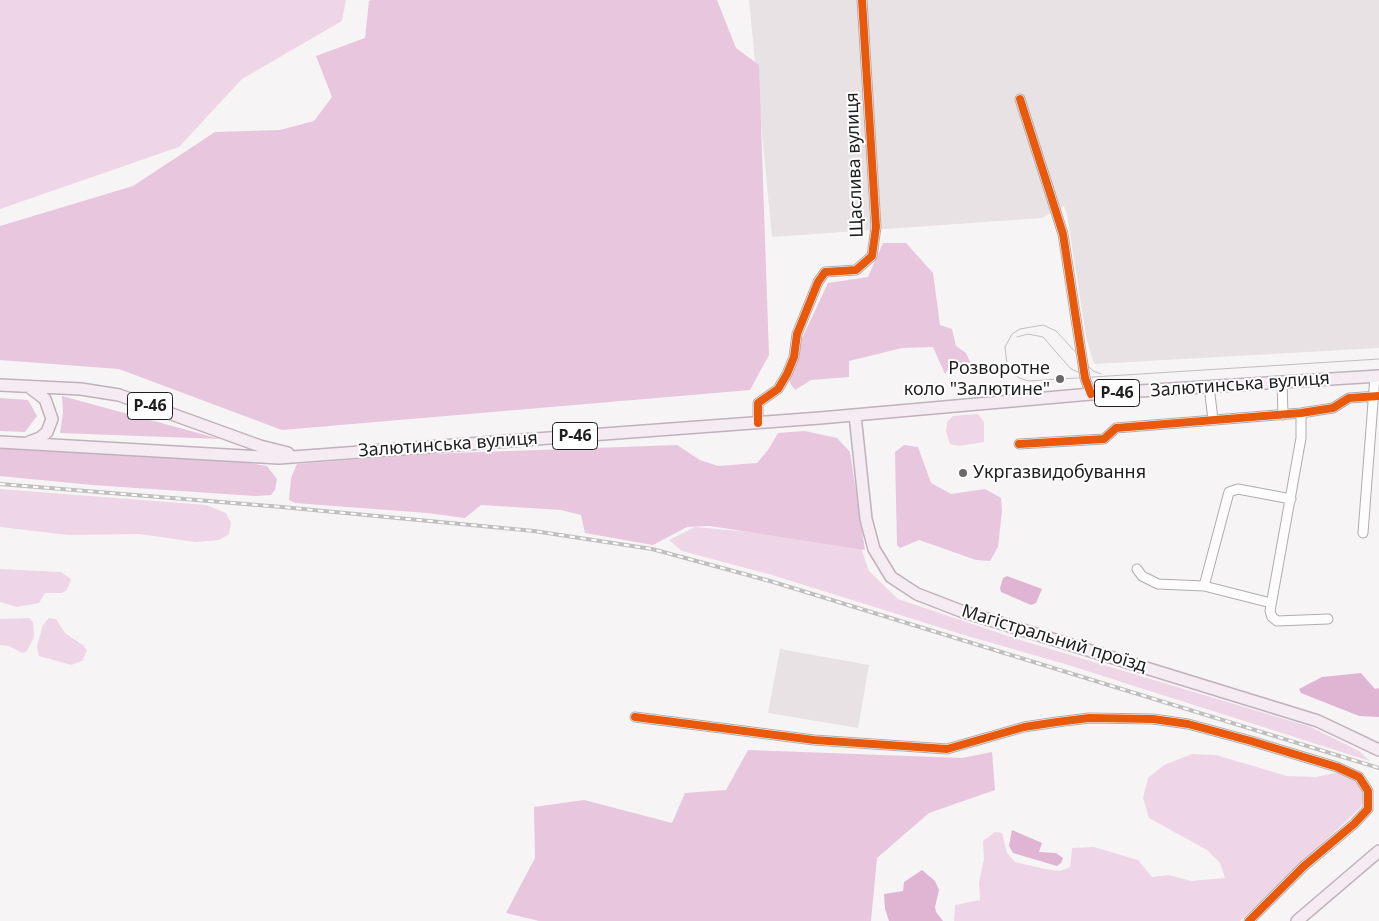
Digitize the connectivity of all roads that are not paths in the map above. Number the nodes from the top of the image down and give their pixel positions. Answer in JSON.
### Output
{"nodes":[{"id":1,"x":862,"y":0,"type":"edge"},
{"id":2,"x":1020,"y":99,"type":"dead end"},
{"id":3,"x":1377,"y":376,"type":"edge"},
{"id":4,"x":1282,"y":382,"type":"junction"},
{"id":5,"x":0,"y":385,"type":"edge"},
{"id":6,"x":23,"y":385,"type":"junction"},
{"id":7,"x":1209,"y":386,"type":"junction"},
{"id":8,"x":1091,"y":394,"type":"junction"},
{"id":9,"x":1377,"y":396,"type":"edge"},
{"id":10,"x":1301,"y":413,"type":"junction"},
{"id":11,"x":855,"y":414,"type":"junction"},
{"id":12,"x":1283,"y":415,"type":"junction"},
{"id":13,"x":1213,"y":420,"type":"junction"},
{"id":14,"x":758,"y":423,"type":"junction"},
{"id":15,"x":0,"y":442,"type":"edge"},
{"id":16,"x":22,"y":444,"type":"junction"},
{"id":17,"x":1019,"y":444,"type":"dead end"},
{"id":18,"x":294,"y":455,"type":"junction"},
{"id":19,"x":1291,"y":499,"type":"junction"},
{"id":20,"x":1363,"y":533,"type":"dead end"},
{"id":21,"x":1137,"y":569,"type":"dead end"},
{"id":22,"x":1204,"y":586,"type":"junction"},
{"id":23,"x":1271,"y":603,"type":"junction"},
{"id":24,"x":1328,"y":619,"type":"dead end"},
{"id":25,"x":635,"y":717,"type":"dead end"},
{"id":26,"x":1379,"y":750,"type":"edge"},
{"id":27,"x":1379,"y":851,"type":"edge"},
{"id":28,"x":1249,"y":921,"type":"edge"},
{"id":29,"x":1297,"y":921,"type":"edge"}],
"edges":[{"from":1,"to":14,"type":"street","name":"Щаслива вулиця"},
{"from":2,"to":8,"type":"street"},
{"from":3,"to":4,"type":"main road","name":"Залютинська вулиця","number":"Р-46"},
{"from":3,"to":9,"type":"street"},
{"from":4,"to":7,"type":"main road","name":"Залютинська вулиця","number":"Р-46"},
{"from":4,"to":12,"type":"street"},
{"from":5,"to":6,"type":"main road","number":"Р-46"},
{"from":6,"to":16,"type":"main road"},
{"from":6,"to":18,"type":"main road","number":"Р-46"},
{"from":7,"to":8,"type":"main road","name":"Залютинська вулиця","number":"Р-46"},
{"from":7,"to":13,"type":"street"},
{"from":8,"to":11,"type":"main road","name":"Залютинська вулиця","number":"Р-46"},
{"from":9,"to":10,"type":"street"},
{"from":9,"to":20,"type":"street"},
{"from":10,"to":12,"type":"street"},
{"from":10,"to":19,"type":"street"},
{"from":11,"to":14,"type":"main road","name":"Залютинська вулиця","number":"Р-46"},
{"from":11,"to":26,"type":"main road","name":"Магістральний проїзд"},
{"from":12,"to":13,"type":"street"},
{"from":13,"to":17,"type":"street"},
{"from":14,"to":18,"type":"main road","name":"Залютинська вулиця","number":"Р-46"},
{"from":15,"to":16,"type":"main road","number":"Р-46"},
{"from":16,"to":18,"type":"main road","number":"Р-46"},
{"from":19,"to":22,"type":"street"},
{"from":19,"to":23,"type":"street"},
{"from":21,"to":22,"type":"street"},
{"from":22,"to":23,"type":"street"},
{"from":23,"to":24,"type":"street"},
{"from":25,"to":28,"type":"street"},
{"from":27,"to":29,"type":"main road"}]}
